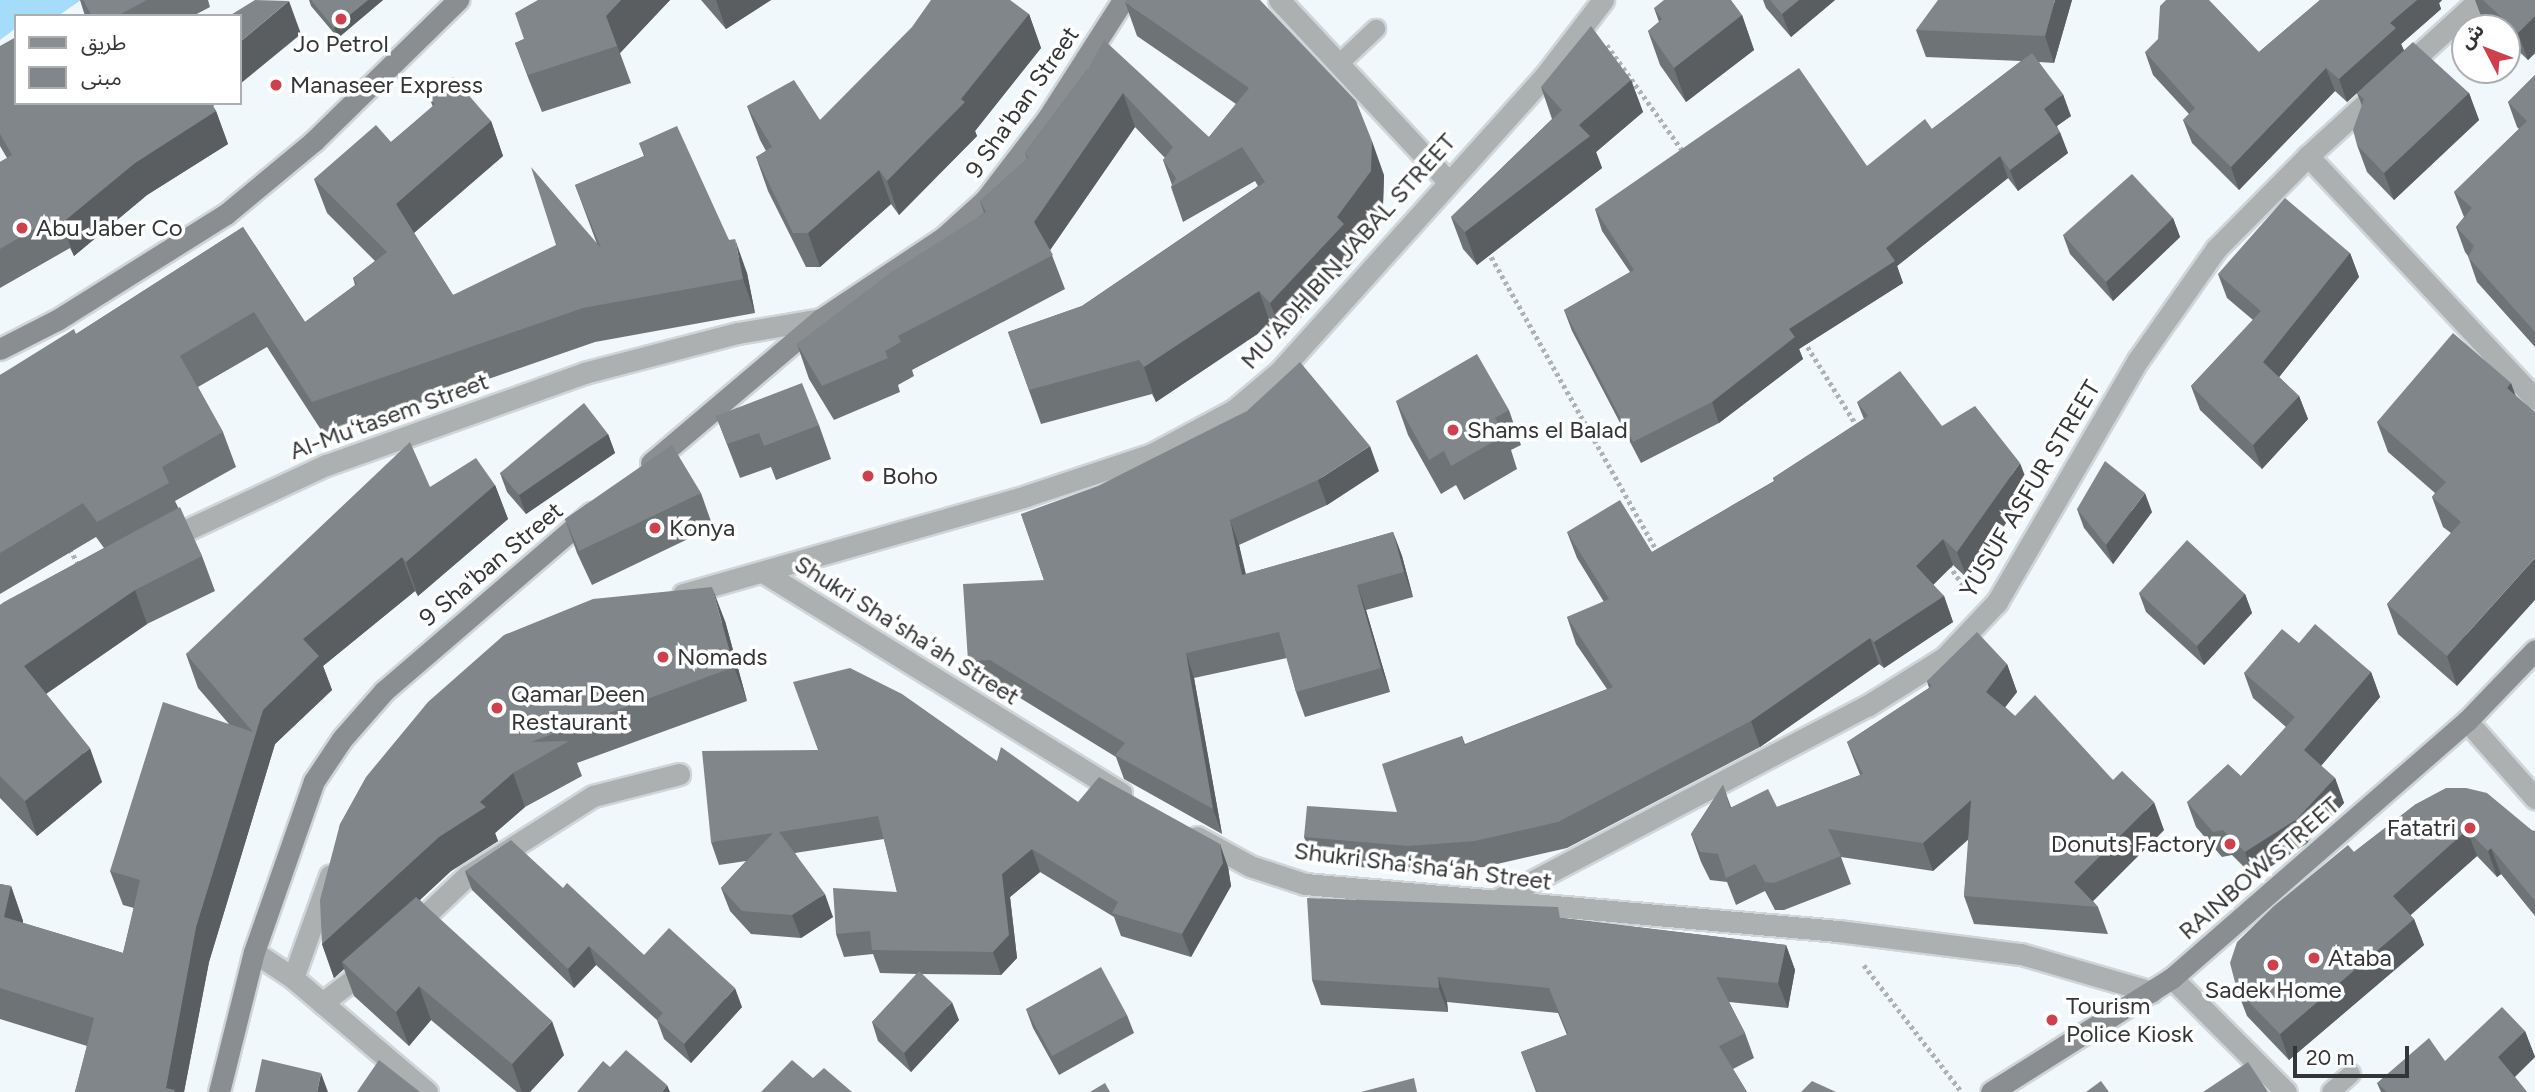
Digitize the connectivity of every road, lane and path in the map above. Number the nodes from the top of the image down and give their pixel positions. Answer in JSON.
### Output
{"nodes":[{"id":1,"x":458,"y":0,"type":"edge"},
{"id":2,"x":1123,"y":0,"type":"edge"},
{"id":3,"x":1279,"y":0,"type":"edge"},
{"id":4,"x":1603,"y":0,"type":"edge"},
{"id":5,"x":2479,"y":0,"type":"edge"},
{"id":6,"x":1589,"y":22,"type":"junction"},
{"id":7,"x":1376,"y":29,"type":"dead end"},
{"id":8,"x":1340,"y":63,"type":"junction"},
{"id":9,"x":2308,"y":156,"type":"junction"},
{"id":10,"x":1688,"y":159,"type":"edge"},
{"id":11,"x":1448,"y":181,"type":"junction"},
{"id":12,"x":1482,"y":241,"type":"edge"},
{"id":13,"x":821,"y":319,"type":"junction"},
{"id":14,"x":1798,"y":333,"type":"edge"},
{"id":15,"x":0,"y":349,"type":"edge"},
{"id":16,"x":2535,"y":399,"type":"edge"},
{"id":17,"x":1863,"y":435,"type":"edge"},
{"id":18,"x":637,"y":475,"type":"edge"},
{"id":19,"x":606,"y":501,"type":"edge"},
{"id":20,"x":68,"y":546,"type":"edge"},
{"id":21,"x":144,"y":551,"type":"edge"},
{"id":22,"x":1945,"y":560,"type":"edge"},
{"id":23,"x":1665,"y":565,"type":"edge"},
{"id":24,"x":81,"y":569,"type":"edge"},
{"id":25,"x":763,"y":572,"type":"junction"},
{"id":26,"x":657,"y":601,"type":"edge"},
{"id":27,"x":1985,"y":616,"type":"junction"},
{"id":28,"x":2535,"y":650,"type":"edge"},
{"id":29,"x":2467,"y":721,"type":"junction"},
{"id":30,"x":678,"y":774,"type":"dead end"},
{"id":31,"x":2535,"y":798,"type":"edge"},
{"id":32,"x":1140,"y":805,"type":"edge"},
{"id":33,"x":1174,"y":824,"type":"edge"},
{"id":34,"x":338,"y":852,"type":"edge"},
{"id":35,"x":1490,"y":903,"type":"junction"},
{"id":36,"x":1838,"y":931,"type":"junction"},
{"id":37,"x":254,"y":952,"type":"junction"},
{"id":38,"x":293,"y":978,"type":"junction"},
{"id":39,"x":2172,"y":978,"type":"junction"},
{"id":40,"x":2152,"y":992,"type":"junction"},
{"id":41,"x":322,"y":1003,"type":"junction"},
{"id":42,"x":2351,"y":1074,"type":"dead end"},
{"id":43,"x":219,"y":1092,"type":"edge"},
{"id":44,"x":427,"y":1092,"type":"edge"},
{"id":45,"x":1962,"y":1092,"type":"edge"},
{"id":46,"x":1991,"y":1092,"type":"edge"},
{"id":47,"x":2286,"y":1092,"type":"edge"},
{"id":48,"x":2331,"y":1092,"type":"edge"}],
"edges":[{"from":1,"to":15,"type":"street"},
{"from":2,"to":13,"type":"street","name":"9 Shaʻban Street"},
{"from":3,"to":8,"type":"street"},
{"from":4,"to":6,"type":"street","name":"MU'ADH BIN JABAL STREET"},
{"from":5,"to":9,"type":"street","name":"YUSUF ASFUR STREET"},
{"from":6,"to":10,"type":"path"},
{"from":6,"to":11,"type":"street","name":"MU'ADH BIN JABAL STREET"},
{"from":7,"to":8,"type":"lane"},
{"from":8,"to":11,"type":"street"},
{"from":9,"to":16,"type":"street"},
{"from":9,"to":27,"type":"street","name":"YUSUF ASFUR STREET"},
{"from":11,"to":25,"type":"street","name":"MU'ADH BIN JABAL STREET"},
{"from":12,"to":23,"type":"path"},
{"from":13,"to":18,"type":"street","name":"9 Shaʻban Street"},
{"from":13,"to":21,"type":"street","name":"Al-Muʻtasem Street"},
{"from":14,"to":17,"type":"path"},
{"from":19,"to":37,"type":"street","name":"9 Shaʻban Street"},
{"from":20,"to":24,"type":"path"},
{"from":22,"to":27,"type":"path"},
{"from":25,"to":26,"type":"street","name":"MU'ADH BIN JABAL STREET"},
{"from":25,"to":32,"type":"street","name":"Shukri Shaʻshaʻah Street"},
{"from":27,"to":35,"type":"street","name":"YUSUF ASFUR STREET"},
{"from":28,"to":29,"type":"street","name":"RAINBOW STREET"},
{"from":29,"to":31,"type":"street"},
{"from":29,"to":39,"type":"street","name":"RAINBOW STREET"},
{"from":30,"to":41,"type":"street"},
{"from":33,"to":35,"type":"street","name":"Shukri Shaʻshaʻah Street"},
{"from":34,"to":38,"type":"street"},
{"from":35,"to":36,"type":"street","name":"Shukri Shaʻshaʻah Street"},
{"from":36,"to":40,"type":"street","name":"Shukri Shaʻshaʻah Street"},
{"from":36,"to":45,"type":"path"},
{"from":37,"to":38,"type":"street"},
{"from":37,"to":43,"type":"street","name":"9 Shaʻban Street"},
{"from":38,"to":41,"type":"street"},
{"from":39,"to":40,"type":"street","name":"RAINBOW STREET"},
{"from":39,"to":47,"type":"street"},
{"from":40,"to":46,"type":"street","name":"RAINBOW STREET"},
{"from":41,"to":44,"type":"street"},
{"from":42,"to":48,"type":"lane"}]}
